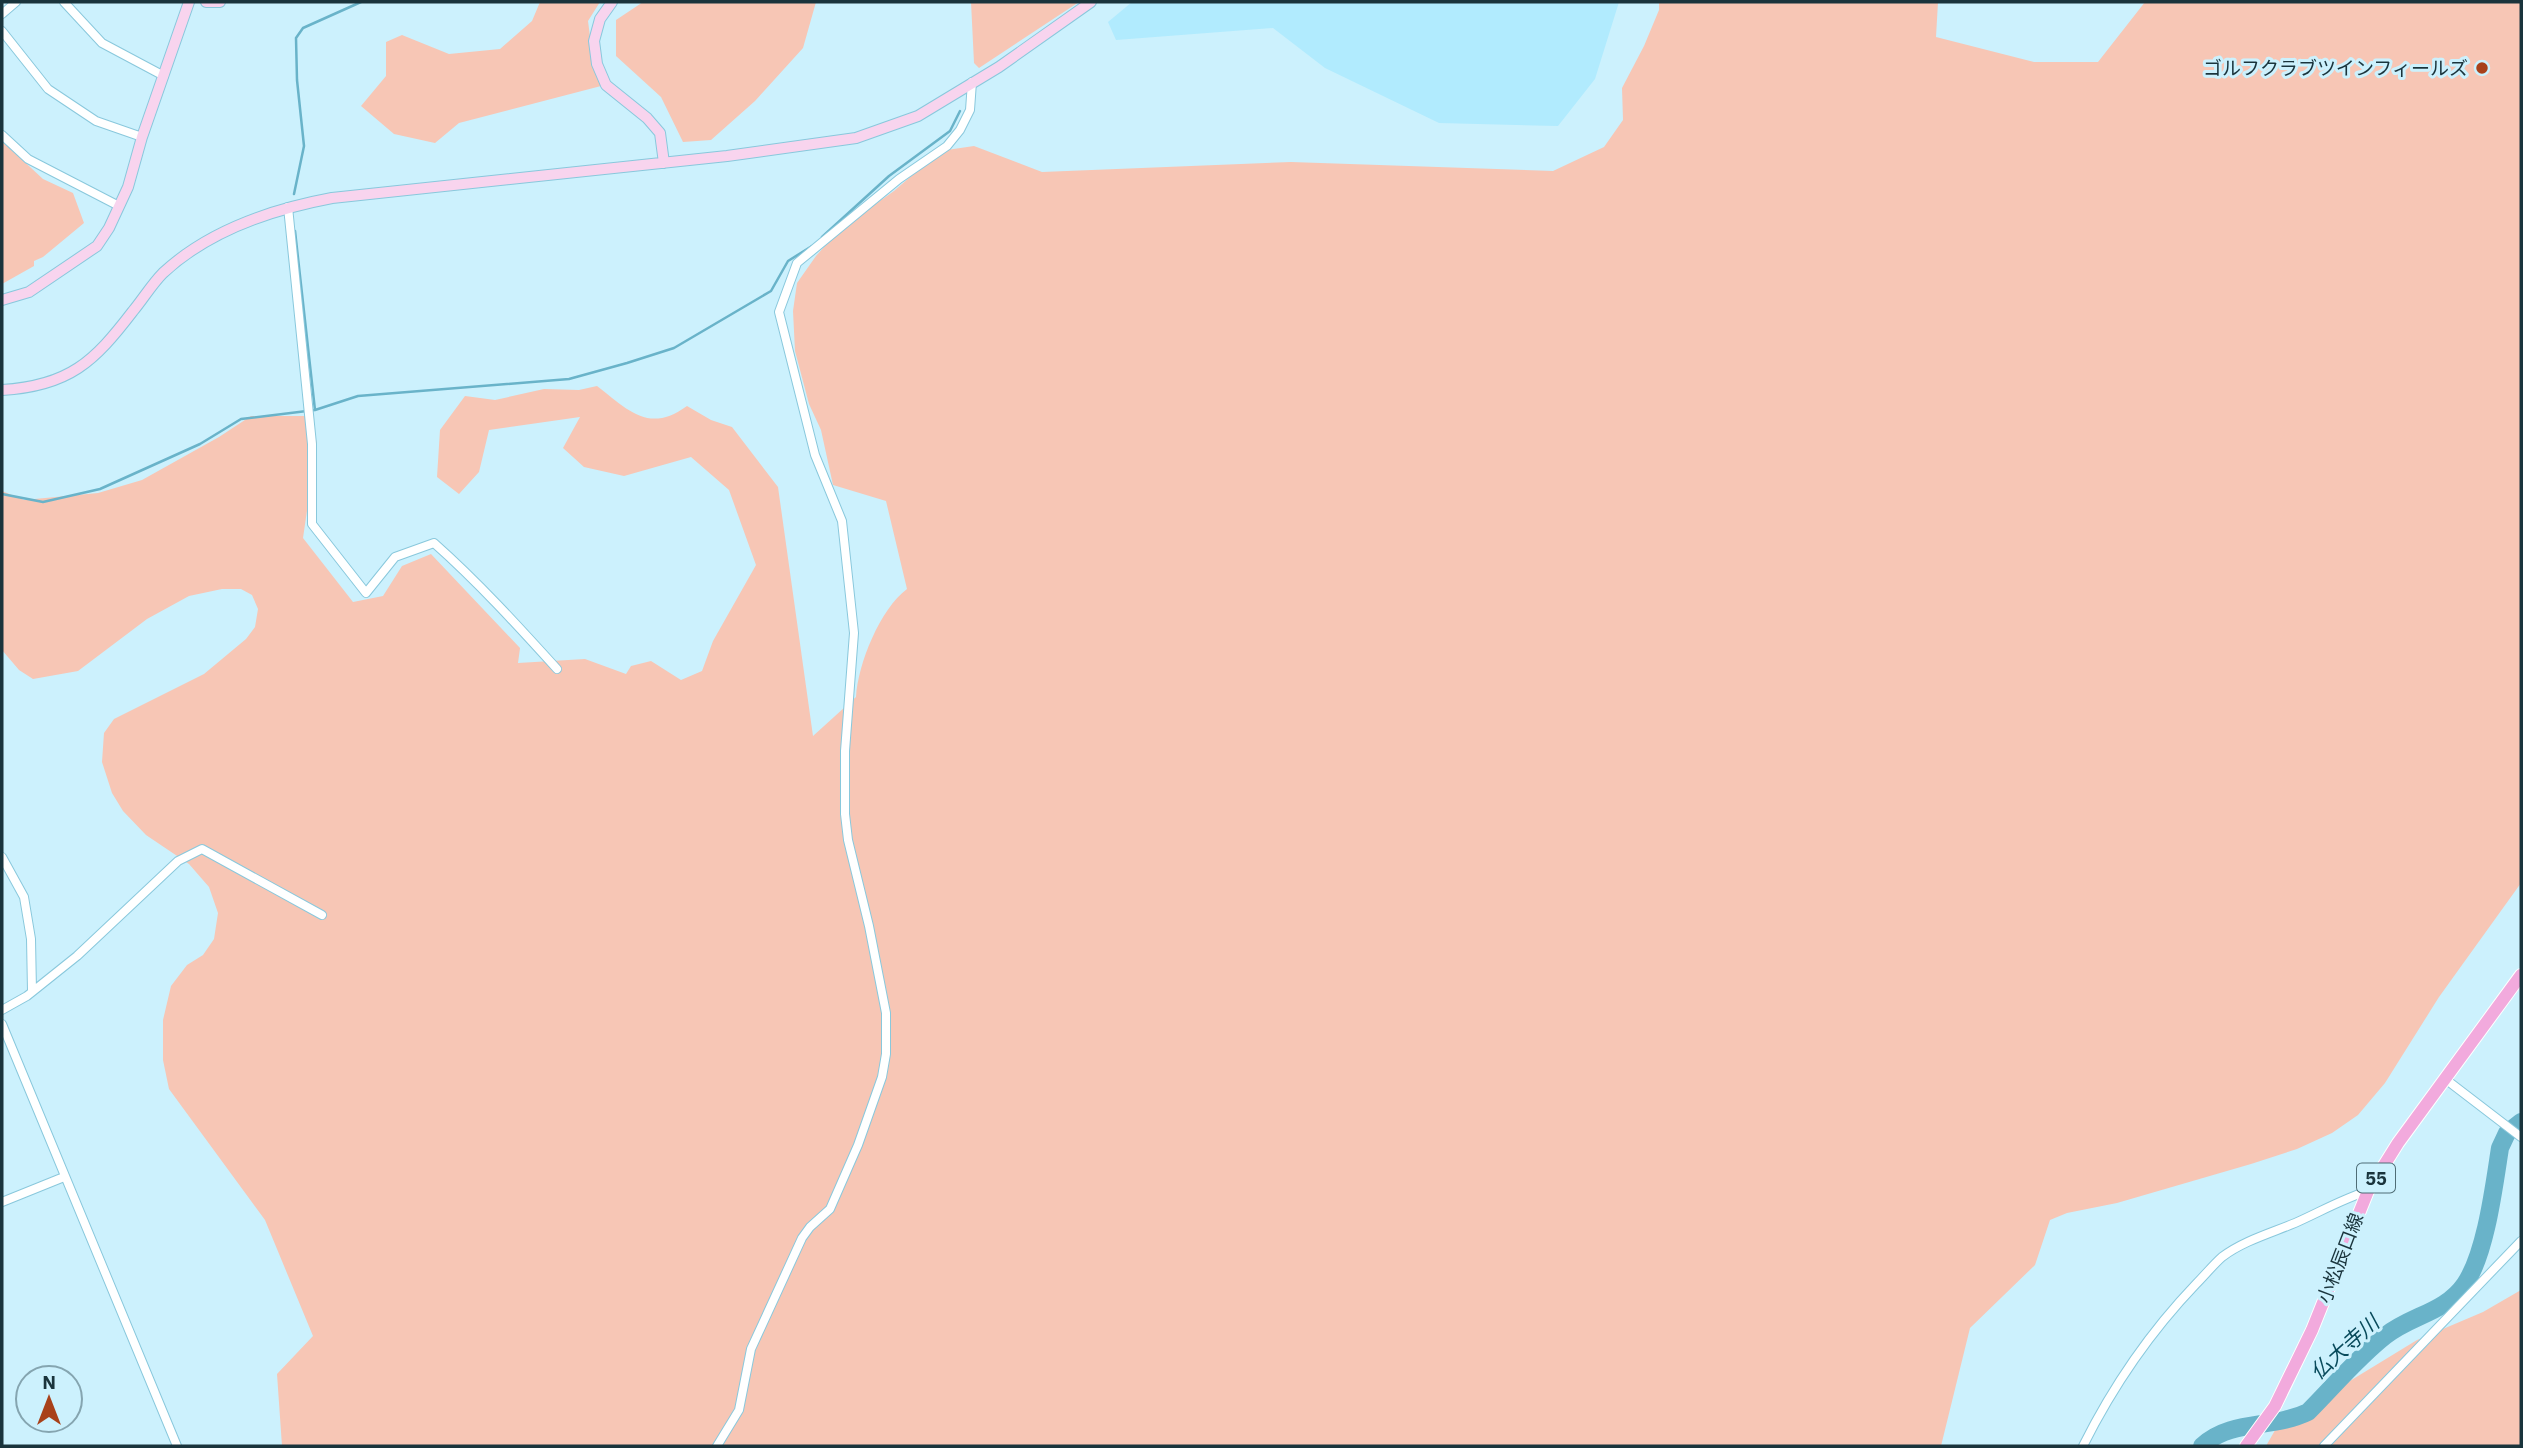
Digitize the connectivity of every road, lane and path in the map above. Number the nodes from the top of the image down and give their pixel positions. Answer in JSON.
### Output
{"nodes":[{"id":1,"x":16,"y":2,"type":"edge"},
{"id":2,"x":64,"y":2,"type":"edge"},
{"id":3,"x":189,"y":2,"type":"edge"},
{"id":4,"x":206,"y":2,"type":"edge"},
{"id":5,"x":220,"y":2,"type":"edge"},
{"id":6,"x":612,"y":2,"type":"edge"},
{"id":7,"x":1091,"y":2,"type":"edge"},
{"id":8,"x":2,"y":14,"type":"edge"},
{"id":9,"x":2,"y":31,"type":"edge"},
{"id":10,"x":163,"y":76,"type":"junction"},
{"id":11,"x":972,"y":82,"type":"junction"},
{"id":12,"x":2,"y":135,"type":"edge"},
{"id":13,"x":142,"y":137,"type":"junction"},
{"id":14,"x":664,"y":163,"type":"junction"},
{"id":15,"x":119,"y":206,"type":"junction"},
{"id":16,"x":288,"y":206,"type":"junction"},
{"id":17,"x":2,"y":300,"type":"edge"},
{"id":18,"x":2,"y":390,"type":"edge"},
{"id":19,"x":557,"y":670,"type":"dead end"},
{"id":20,"x":2,"y":857,"type":"edge"},
{"id":21,"x":323,"y":915,"type":"dead end"},
{"id":22,"x":2521,"y":975,"type":"edge"},
{"id":23,"x":32,"y":991,"type":"junction"},
{"id":24,"x":2,"y":1010,"type":"edge"},
{"id":25,"x":2,"y":1024,"type":"edge"},
{"id":26,"x":2444,"y":1078,"type":"junction"},
{"id":27,"x":2521,"y":1137,"type":"edge"},
{"id":28,"x":64,"y":1177,"type":"junction"},
{"id":29,"x":2368,"y":1191,"type":"junction"},
{"id":30,"x":2,"y":1202,"type":"edge"},
{"id":31,"x":2521,"y":1241,"type":"edge"},
{"id":32,"x":2248,"y":1443,"type":"edge"},
{"id":33,"x":177,"y":1446,"type":"edge"},
{"id":34,"x":717,"y":1446,"type":"edge"},
{"id":35,"x":2083,"y":1446,"type":"edge"},
{"id":36,"x":2324,"y":1446,"type":"edge"}],
"edges":[{"from":1,"to":8,"type":"street"},
{"from":2,"to":10,"type":"street"},
{"from":3,"to":10,"type":"street"},
{"from":4,"to":5,"type":"street"},
{"from":6,"to":14,"type":"street"},
{"from":7,"to":11,"type":"street"},
{"from":9,"to":13,"type":"street"},
{"from":10,"to":13,"type":"street"},
{"from":11,"to":14,"type":"street"},
{"from":11,"to":34,"type":"street"},
{"from":12,"to":15,"type":"street"},
{"from":13,"to":15,"type":"street"},
{"from":14,"to":16,"type":"street"},
{"from":15,"to":17,"type":"street"},
{"from":16,"to":18,"type":"street"},
{"from":16,"to":19,"type":"street"},
{"from":20,"to":23,"type":"street"},
{"from":21,"to":23,"type":"street"},
{"from":22,"to":26,"type":"main road","name":"小松辰口線","number":"55"},
{"from":23,"to":24,"type":"street"},
{"from":25,"to":28,"type":"street"},
{"from":26,"to":27,"type":"street"},
{"from":26,"to":29,"type":"main road","name":"小松辰口線","number":"55"},
{"from":28,"to":30,"type":"street"},
{"from":28,"to":33,"type":"street"},
{"from":29,"to":32,"type":"main road","name":"小松辰口線","number":"55"},
{"from":29,"to":35,"type":"street"},
{"from":31,"to":36,"type":"street"}]}
